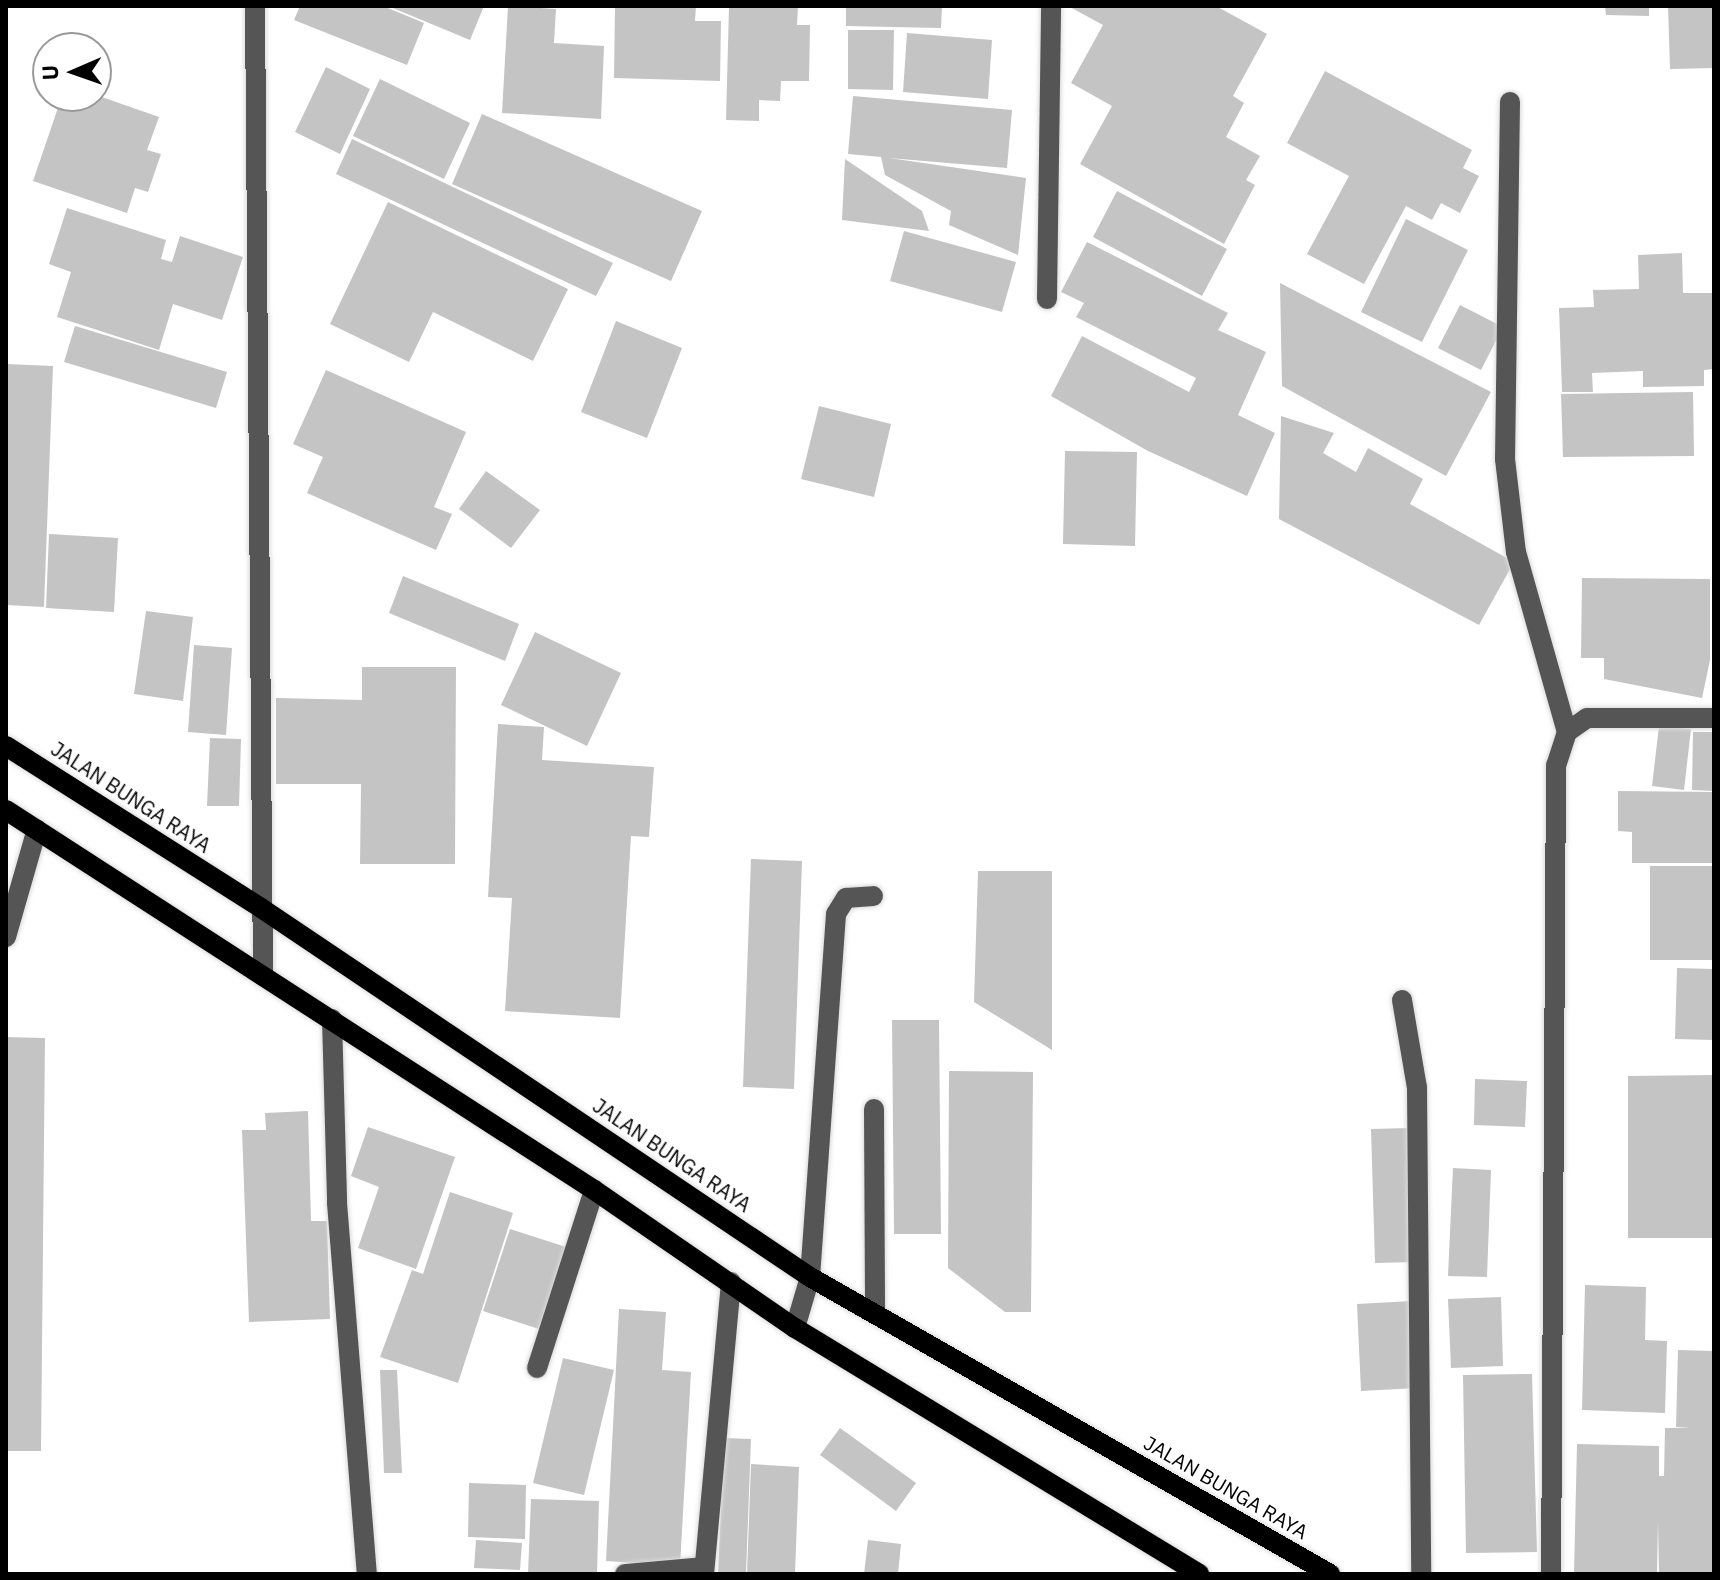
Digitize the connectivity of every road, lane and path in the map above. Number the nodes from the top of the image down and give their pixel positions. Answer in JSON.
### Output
{"nodes":[{"id":1,"x":255,"y":6,"type":"edge"},
{"id":2,"x":1051,"y":6,"type":"edge"},
{"id":3,"x":1510,"y":102,"type":"dead end"},
{"id":4,"x":1047,"y":299,"type":"dead end"},
{"id":5,"x":1714,"y":718,"type":"edge"},
{"id":6,"x":1567,"y":732,"type":"junction"},
{"id":7,"x":6,"y":746,"type":"edge"},
{"id":8,"x":6,"y":810,"type":"edge"},
{"id":9,"x":37,"y":829,"type":"junction"},
{"id":10,"x":873,"y":896,"type":"dead end"},
{"id":11,"x":261,"y":908,"type":"junction"},
{"id":12,"x":6,"y":937,"type":"edge"},
{"id":13,"x":263,"y":976,"type":"junction"},
{"id":14,"x":1402,"y":1000,"type":"dead end"},
{"id":15,"x":332,"y":1019,"type":"junction"},
{"id":16,"x":874,"y":1109,"type":"dead end"},
{"id":17,"x":594,"y":1190,"type":"junction"},
{"id":18,"x":810,"y":1277,"type":"junction"},
{"id":19,"x":731,"y":1282,"type":"junction"},
{"id":20,"x":875,"y":1312,"type":"junction"},
{"id":21,"x":795,"y":1328,"type":"junction"},
{"id":22,"x":537,"y":1368,"type":"dead end"},
{"id":23,"x":704,"y":1571,"type":"edge"},
{"id":24,"x":367,"y":1574,"type":"edge"},
{"id":25,"x":625,"y":1574,"type":"edge"},
{"id":26,"x":1199,"y":1574,"type":"edge"},
{"id":27,"x":1330,"y":1574,"type":"edge"},
{"id":28,"x":1421,"y":1574,"type":"edge"},
{"id":29,"x":1551,"y":1574,"type":"edge"}],
"edges":[{"from":1,"to":11,"type":"street"},
{"from":2,"to":4,"type":"street"},
{"from":3,"to":6,"type":"street"},
{"from":5,"to":6,"type":"street"},
{"from":6,"to":29,"type":"street"},
{"from":7,"to":11,"type":"main road","name":"JALAN BUNGA RAYA"},
{"from":8,"to":9,"type":"main road"},
{"from":9,"to":12,"type":"street"},
{"from":9,"to":13,"type":"main road"},
{"from":10,"to":18,"type":"street"},
{"from":11,"to":13,"type":"street"},
{"from":11,"to":18,"type":"main road","name":"JALAN BUNGA RAYA"},
{"from":13,"to":15,"type":"main road"},
{"from":14,"to":28,"type":"street"},
{"from":15,"to":17,"type":"main road"},
{"from":15,"to":24,"type":"street"},
{"from":16,"to":20,"type":"street"},
{"from":17,"to":19,"type":"main road"},
{"from":17,"to":22,"type":"street"},
{"from":18,"to":20,"type":"main road","name":"JALAN BUNGA RAYA"},
{"from":18,"to":21,"type":"street"},
{"from":19,"to":21,"type":"main road"},
{"from":19,"to":23,"type":"street"},
{"from":20,"to":27,"type":"main road","name":"JALAN BUNGA RAYA"},
{"from":21,"to":26,"type":"main road"},
{"from":23,"to":25,"type":"street"}]}
